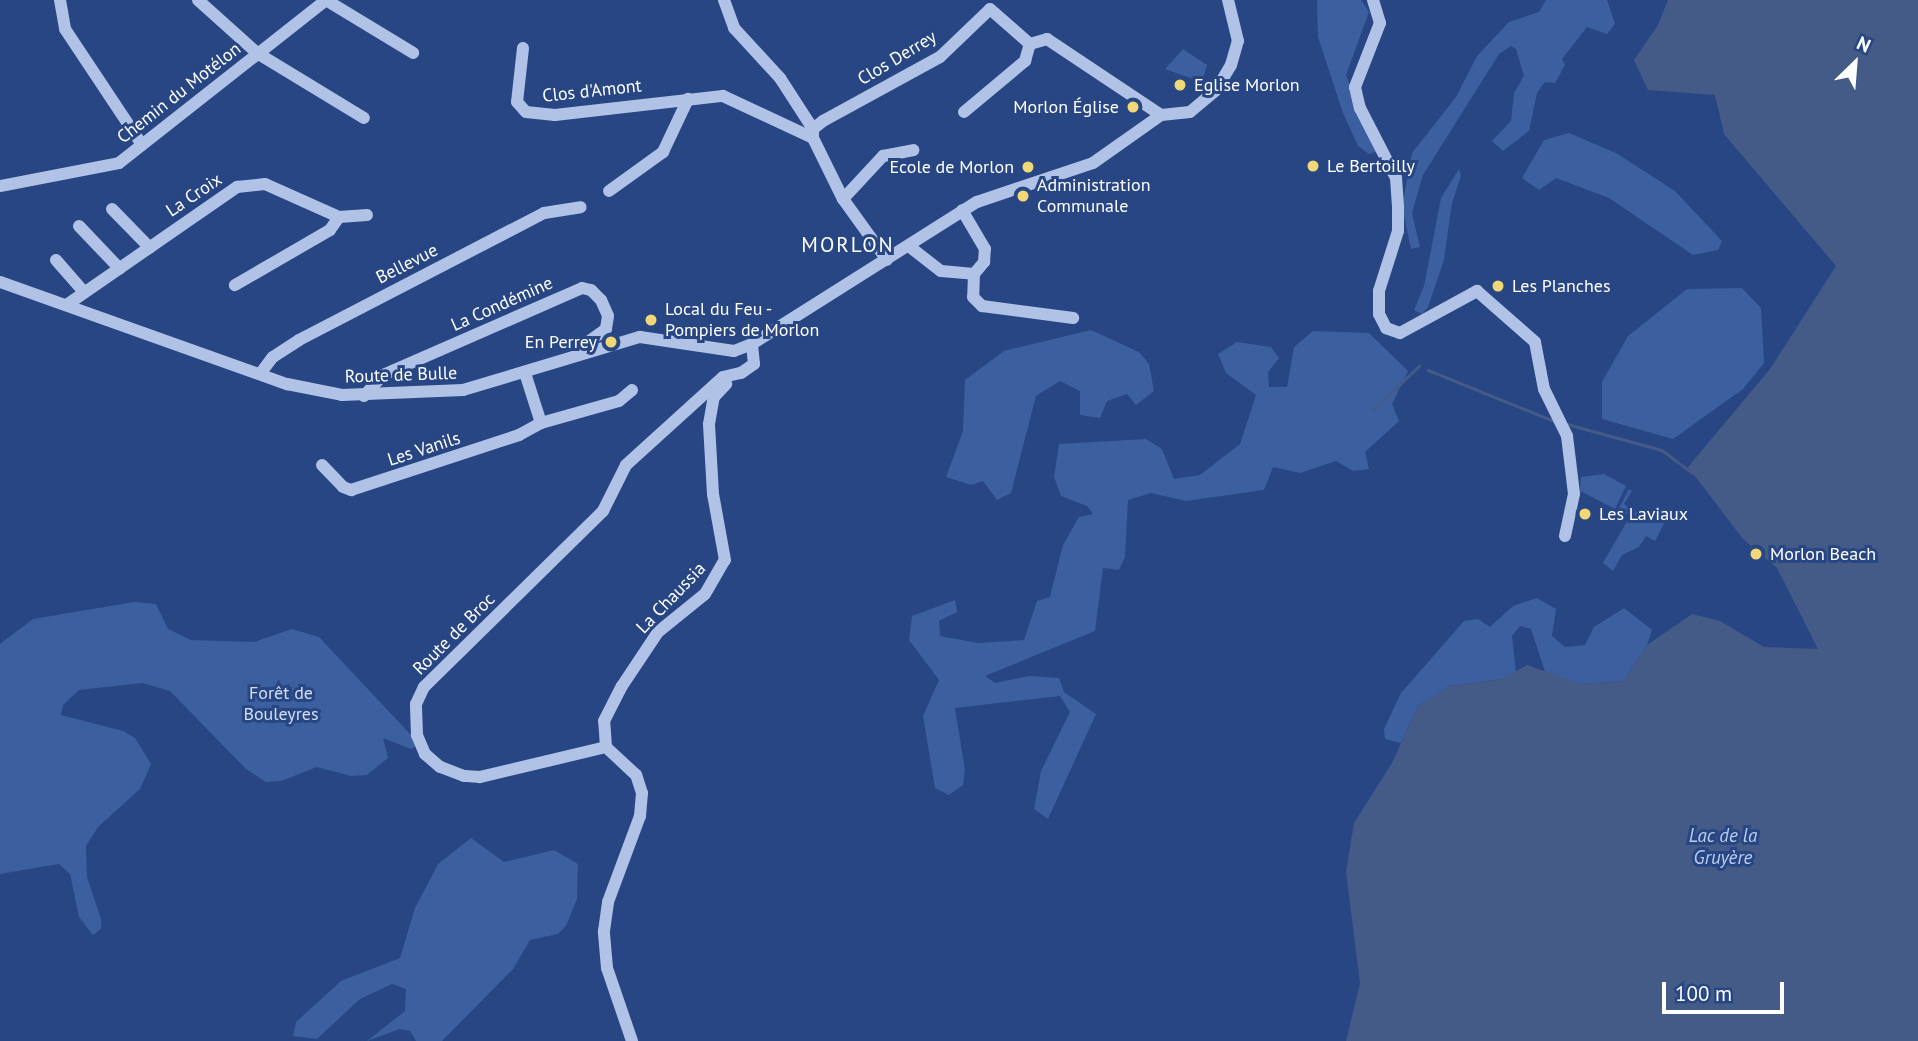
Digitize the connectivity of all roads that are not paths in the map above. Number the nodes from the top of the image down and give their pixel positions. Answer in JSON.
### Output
{"nodes":[{"id":1,"x":60,"y":0,"type":"edge"},
{"id":2,"x":198,"y":0,"type":"edge"},
{"id":3,"x":326,"y":0,"type":"edge"},
{"id":4,"x":724,"y":0,"type":"edge"},
{"id":5,"x":1228,"y":0,"type":"edge"},
{"id":6,"x":1373,"y":0,"type":"edge"},
{"id":7,"x":1030,"y":44,"type":"junction"},
{"id":8,"x":523,"y":47,"type":"dead end"},
{"id":9,"x":257,"y":53,"type":"junction"},
{"id":10,"x":413,"y":53,"type":"dead end"},
{"id":11,"x":688,"y":99,"type":"junction"},
{"id":12,"x":964,"y":112,"type":"dead end"},
{"id":13,"x":1161,"y":115,"type":"junction"},
{"id":14,"x":364,"y":118,"type":"dead end"},
{"id":15,"x":813,"y":134,"type":"junction"},
{"id":16,"x":142,"y":145,"type":"junction"},
{"id":17,"x":913,"y":150,"type":"dead end"},
{"id":18,"x":0,"y":186,"type":"edge"},
{"id":19,"x":609,"y":191,"type":"dead end"},
{"id":20,"x":843,"y":199,"type":"junction"},
{"id":21,"x":581,"y":207,"type":"dead end"},
{"id":22,"x":113,"y":209,"type":"dead end"},
{"id":23,"x":962,"y":210,"type":"junction"},
{"id":24,"x":367,"y":215,"type":"dead end"},
{"id":25,"x":339,"y":217,"type":"junction"},
{"id":26,"x":79,"y":226,"type":"dead end"},
{"id":27,"x":909,"y":247,"type":"junction"},
{"id":28,"x":150,"y":248,"type":"junction"},
{"id":29,"x":56,"y":260,"type":"dead end"},
{"id":30,"x":887,"y":260,"type":"junction"},
{"id":31,"x":120,"y":269,"type":"junction"},
{"id":32,"x":974,"y":274,"type":"junction"},
{"id":33,"x":0,"y":282,"type":"edge"},
{"id":34,"x":235,"y":285,"type":"dead end"},
{"id":35,"x":83,"y":291,"type":"junction"},
{"id":36,"x":68,"y":304,"type":"junction"},
{"id":37,"x":1073,"y":318,"type":"dead end"},
{"id":38,"x":752,"y":344,"type":"junction"},
{"id":39,"x":584,"y":352,"type":"junction"},
{"id":40,"x":754,"y":364,"type":"junction"},
{"id":41,"x":525,"y":373,"type":"junction"},
{"id":42,"x":260,"y":374,"type":"junction"},
{"id":43,"x":632,"y":390,"type":"dead end"},
{"id":44,"x":364,"y":396,"type":"junction"},
{"id":45,"x":541,"y":423,"type":"junction"},
{"id":46,"x":322,"y":465,"type":"dead end"},
{"id":47,"x":1565,"y":536,"type":"dead end"},
{"id":48,"x":606,"y":747,"type":"junction"},
{"id":49,"x":632,"y":1041,"type":"edge"}],
"edges":[{"from":1,"to":16,"type":"street"},
{"from":2,"to":9,"type":"street"},
{"from":3,"to":9,"type":"street","name":"Chemin du Motélon"},
{"from":3,"to":10,"type":"street"},
{"from":4,"to":15,"type":"street"},
{"from":5,"to":13,"type":"street"},
{"from":6,"to":47,"type":"street"},
{"from":7,"to":12,"type":"street"},
{"from":7,"to":13,"type":"street"},
{"from":7,"to":15,"type":"street","name":"Clos Derrey"},
{"from":8,"to":11,"type":"street","name":"Clos d'Amont"},
{"from":9,"to":14,"type":"street"},
{"from":9,"to":16,"type":"street","name":"Chemin du Motélon"},
{"from":11,"to":15,"type":"street","name":"Clos d'Amont"},
{"from":11,"to":19,"type":"street"},
{"from":13,"to":23,"type":"street"},
{"from":15,"to":20,"type":"street"},
{"from":16,"to":18,"type":"street","name":"Chemin du Motélon"},
{"from":17,"to":20,"type":"street"},
{"from":20,"to":30,"type":"street"},
{"from":21,"to":42,"type":"street","name":"Bellevue"},
{"from":22,"to":28,"type":"street"},
{"from":23,"to":27,"type":"street"},
{"from":23,"to":32,"type":"street"},
{"from":24,"to":25,"type":"street","name":"La Croix"},
{"from":25,"to":28,"type":"street","name":"La Croix"},
{"from":25,"to":34,"type":"street"},
{"from":26,"to":31,"type":"street"},
{"from":27,"to":30,"type":"street"},
{"from":27,"to":32,"type":"street"},
{"from":28,"to":31,"type":"street","name":"La Croix"},
{"from":29,"to":35,"type":"street"},
{"from":30,"to":38,"type":"street"},
{"from":31,"to":35,"type":"street","name":"La Croix"},
{"from":32,"to":37,"type":"street"},
{"from":33,"to":36,"type":"street","name":"Route de Bulle"},
{"from":35,"to":36,"type":"street","name":"La Croix"},
{"from":36,"to":42,"type":"street","name":"Route de Bulle"},
{"from":38,"to":39,"type":"street","name":"Route de Bulle"},
{"from":38,"to":40,"type":"street"},
{"from":39,"to":41,"type":"street","name":"Route de Bulle"},
{"from":39,"to":44,"type":"street","name":"La Condémine"},
{"from":40,"to":48,"type":"street","name":"La Chaussia"},
{"from":40,"to":48,"type":"street","name":"Route de Broc"},
{"from":41,"to":44,"type":"street","name":"Route de Bulle"},
{"from":41,"to":45,"type":"street"},
{"from":42,"to":44,"type":"street","name":"Route de Bulle"},
{"from":43,"to":45,"type":"street","name":"Les Vanils"},
{"from":45,"to":46,"type":"street","name":"Les Vanils"},
{"from":48,"to":49,"type":"street"}]}
